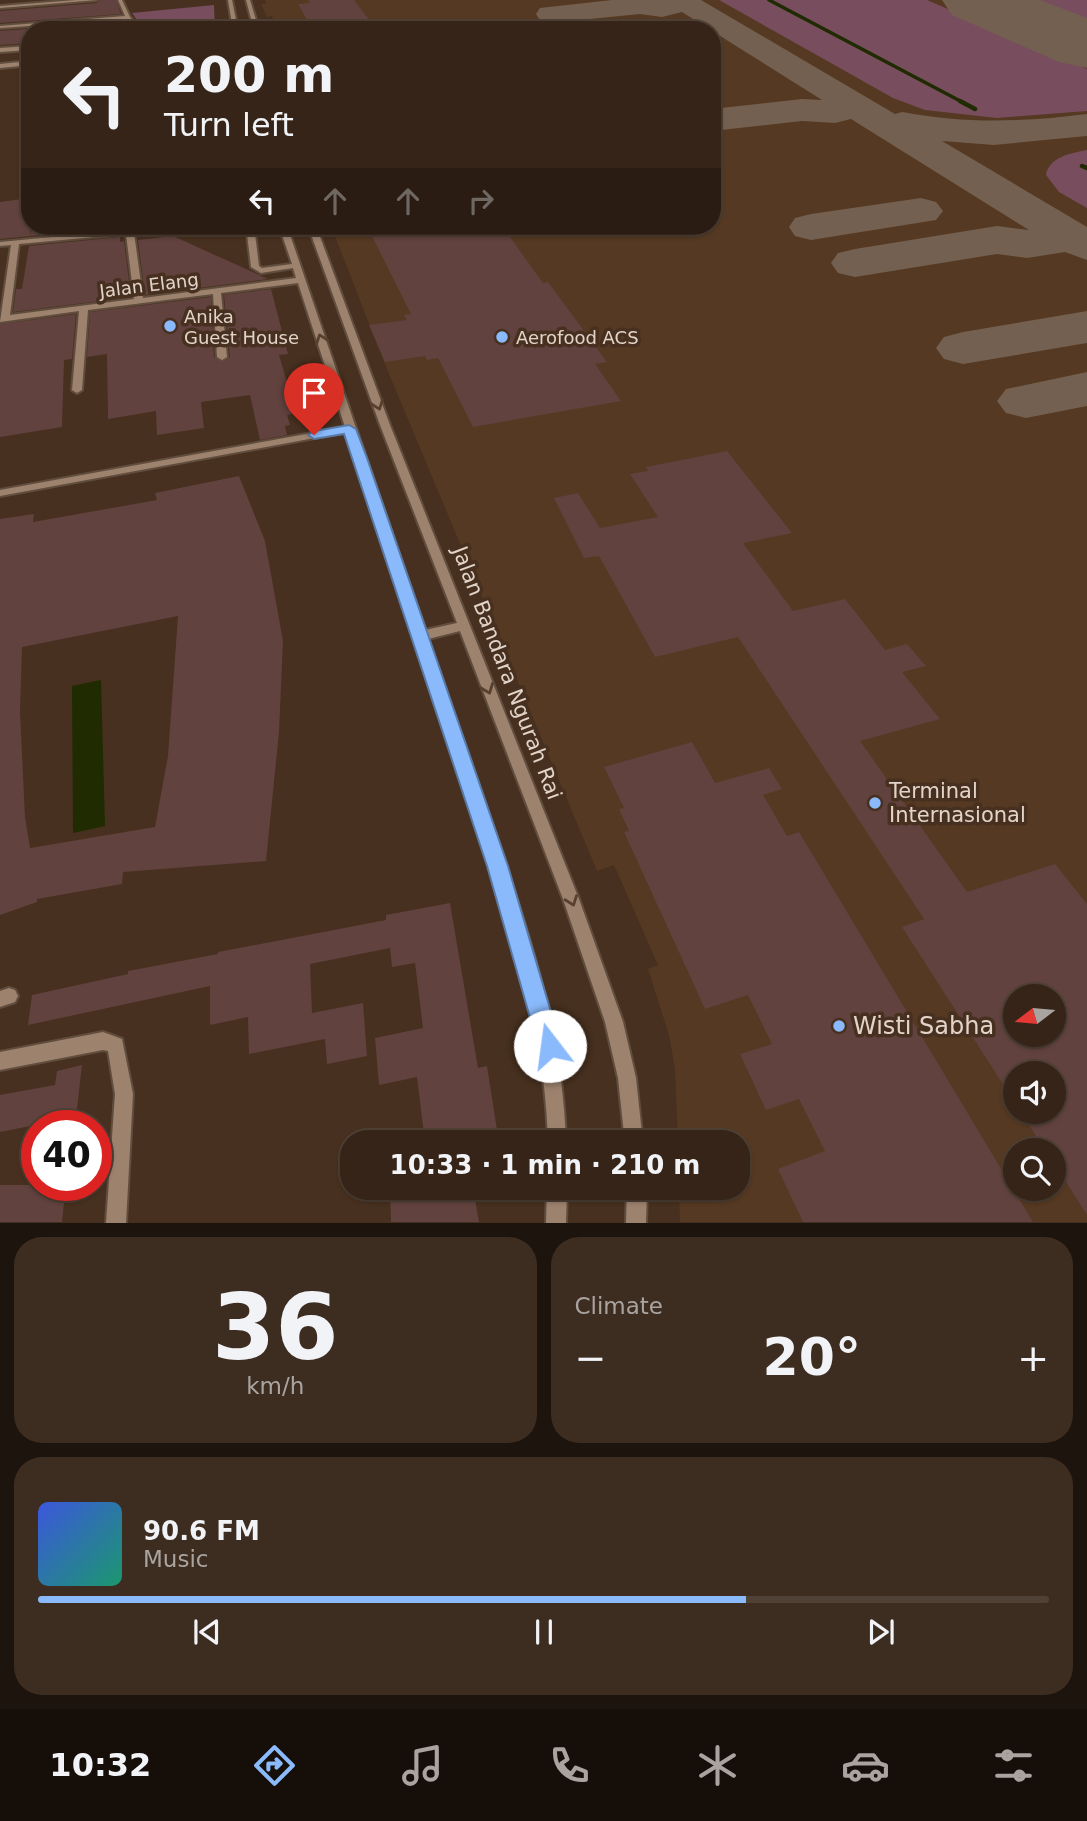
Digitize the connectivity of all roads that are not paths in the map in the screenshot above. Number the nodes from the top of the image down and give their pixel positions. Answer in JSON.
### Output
{"nodes":[{"id":1,"x":95,"y":0,"type":"edge"},
{"id":2,"x":120,"y":0,"type":"edge"},
{"id":3,"x":230,"y":0,"type":"edge"},
{"id":4,"x":248,"y":0,"type":"edge"},
{"id":5,"x":0,"y":7,"type":"edge"},
{"id":6,"x":128,"y":17,"type":"junction"},
{"id":7,"x":254,"y":20,"type":"joint"},
{"id":8,"x":77,"y":21,"type":"edge"},
{"id":9,"x":131,"y":21,"type":"edge"},
{"id":10,"x":235,"y":21,"type":"edge"},
{"id":11,"x":244,"y":21,"type":"edge"},
{"id":12,"x":21,"y":25,"type":"edge"},
{"id":13,"x":0,"y":27,"type":"edge"},
{"id":14,"x":21,"y":49,"type":"edge"},
{"id":15,"x":0,"y":50,"type":"edge"},
{"id":16,"x":21,"y":64,"type":"edge"},
{"id":17,"x":0,"y":66,"type":"edge"},
{"id":18,"x":76,"y":235,"type":"edge"},
{"id":19,"x":131,"y":235,"type":"edge"},
{"id":20,"x":251,"y":235,"type":"edge"},
{"id":21,"x":286,"y":235,"type":"edge"},
{"id":22,"x":315,"y":235,"type":"edge"},
{"id":23,"x":15,"y":243,"type":"junction"},
{"id":24,"x":0,"y":244,"type":"edge"},
{"id":25,"x":296,"y":265,"type":"junction"},
{"id":26,"x":261,"y":271,"type":"junction"},
{"id":27,"x":301,"y":279,"type":"junction"},
{"id":28,"x":283,"y":282,"type":"junction"},
{"id":29,"x":216,"y":292,"type":"junction"},
{"id":30,"x":139,"y":302,"type":"junction"},
{"id":31,"x":84,"y":308,"type":"junction"},
{"id":32,"x":3,"y":319,"type":"edge"},
{"id":33,"x":222,"y":357,"type":"dead end"},
{"id":34,"x":77,"y":390,"type":"dead end"},
{"id":35,"x":349,"y":429,"type":"junction"},
{"id":36,"x":0,"y":493,"type":"edge"},
{"id":37,"x":463,"y":626,"type":"junction"},
{"id":38,"x":420,"y":636,"type":"junction"},
{"id":39,"x":0,"y":1062,"type":"edge"},
{"id":40,"x":557,"y":1130,"type":"edge"},
{"id":41,"x":633,"y":1130,"type":"edge"},
{"id":42,"x":556,"y":1200,"type":"edge"},
{"id":43,"x":637,"y":1200,"type":"edge"},
{"id":44,"x":116,"y":1223,"type":"edge"},
{"id":45,"x":556,"y":1223,"type":"edge"},
{"id":46,"x":636,"y":1223,"type":"edge"}],
"edges":[{"from":1,"to":5,"type":"street"},
{"from":2,"to":6,"type":"street"},
{"from":3,"to":10,"type":"street"},
{"from":4,"to":7,"type":"street"},
{"from":6,"to":8,"type":"street"},
{"from":6,"to":9,"type":"street"},
{"from":7,"to":11,"type":"street"},
{"from":12,"to":13,"type":"street"},
{"from":14,"to":15,"type":"street"},
{"from":16,"to":17,"type":"street"},
{"from":18,"to":23,"type":"street"},
{"from":19,"to":30,"type":"street"},
{"from":20,"to":26,"type":"street"},
{"from":21,"to":25,"type":"street"},
{"from":22,"to":37,"type":"street","name":"Jalan Bandara Ngurah Rai","one_way":true},
{"from":23,"to":24,"type":"street"},
{"from":23,"to":32,"type":"street"},
{"from":25,"to":26,"type":"street"},
{"from":25,"to":27,"type":"street"},
{"from":26,"to":28,"type":"street"},
{"from":27,"to":28,"type":"street","name":"Jalan Elang"},
{"from":35,"to":27,"type":"street","one_way":true},
{"from":28,"to":29,"type":"street","name":"Jalan Elang"},
{"from":29,"to":30,"type":"street","name":"Jalan Elang"},
{"from":29,"to":33,"type":"street"},
{"from":30,"to":31,"type":"street","name":"Jalan Elang"},
{"from":31,"to":32,"type":"street","name":"Jalan Elang"},
{"from":31,"to":34,"type":"street"},
{"from":35,"to":36,"type":"street"},
{"from":35,"to":38,"type":"street"},
{"from":37,"to":38,"type":"street"},
{"from":37,"to":41,"type":"street","name":"Jalan Bandara Ngurah Rai","one_way":true},
{"from":38,"to":40,"type":"street"},
{"from":39,"to":44,"type":"street"},
{"from":42,"to":45,"type":"street"},
{"from":43,"to":46,"type":"street"}]}
